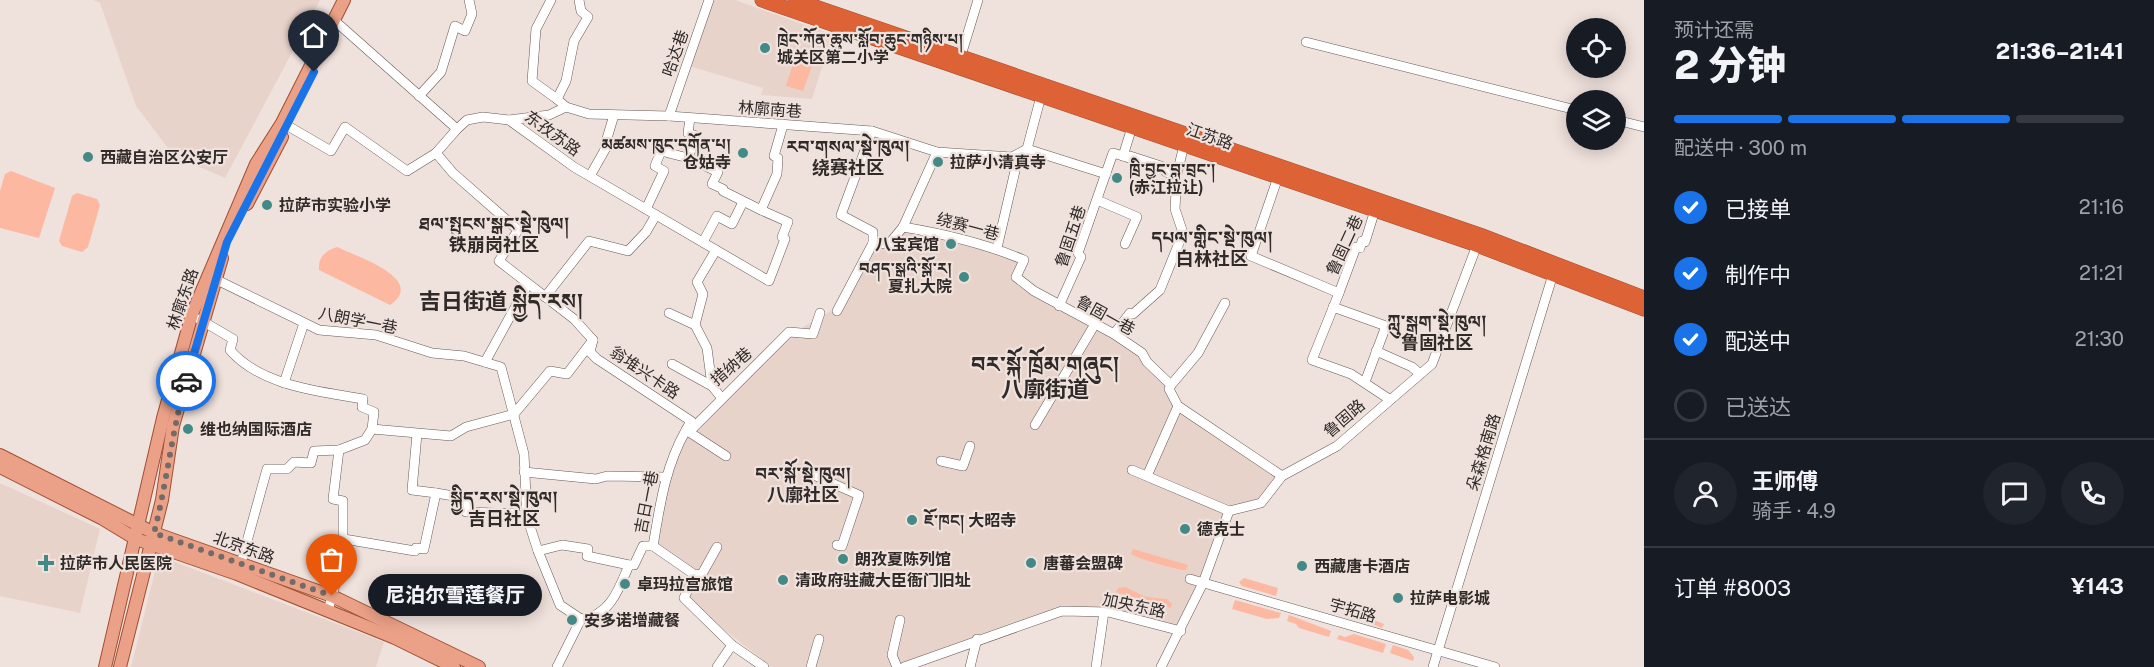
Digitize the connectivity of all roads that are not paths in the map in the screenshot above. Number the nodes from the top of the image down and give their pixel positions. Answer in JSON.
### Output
{"nodes":[{"id":1,"x":344,"y":0,"type":"edge"},
{"id":2,"x":352,"y":0,"type":"edge"},
{"id":3,"x":469,"y":0,"type":"edge"},
{"id":4,"x":550,"y":0,"type":"edge"},
{"id":5,"x":579,"y":0,"type":"edge"},
{"id":6,"x":709,"y":0,"type":"edge"},
{"id":7,"x":762,"y":0,"type":"edge"},
{"id":8,"x":795,"y":0,"type":"edge"},
{"id":9,"x":978,"y":0,"type":"edge"},
{"id":10,"x":338,"y":23,"type":"junction"},
{"id":11,"x":1306,"y":42,"type":"dead end"},
{"id":12,"x":959,"y":62,"type":"junction"},
{"id":13,"x":419,"y":96,"type":"junction"},
{"id":14,"x":1041,"y":96,"type":"junction"},
{"id":15,"x":557,"y":99,"type":"junction"},
{"id":16,"x":566,"y":107,"type":"junction"},
{"id":17,"x":1566,"y":107,"type":"edge"},
{"id":18,"x":614,"y":115,"type":"junction"},
{"id":19,"x":669,"y":116,"type":"junction"},
{"id":20,"x":690,"y":118,"type":"junction"},
{"id":21,"x":509,"y":120,"type":"junction"},
{"id":22,"x":1626,"y":122,"type":"edge"},
{"id":23,"x":288,"y":126,"type":"junction"},
{"id":24,"x":782,"y":127,"type":"junction"},
{"id":25,"x":1132,"y":127,"type":"junction"},
{"id":26,"x":1644,"y":127,"type":"edge"},
{"id":27,"x":457,"y":129,"type":"junction"},
{"id":28,"x":872,"y":131,"type":"junction"},
{"id":29,"x":1184,"y":145,"type":"junction"},
{"id":30,"x":776,"y":146,"type":"dead end"},
{"id":31,"x":1027,"y":149,"type":"junction"},
{"id":32,"x":937,"y":152,"type":"junction"},
{"id":33,"x":436,"y":153,"type":"junction"},
{"id":34,"x":1122,"y":156,"type":"junction"},
{"id":35,"x":688,"y":158,"type":"junction"},
{"id":36,"x":1106,"y":174,"type":"junction"},
{"id":37,"x":590,"y":176,"type":"junction"},
{"id":38,"x":1177,"y":176,"type":"junction"},
{"id":39,"x":1278,"y":177,"type":"junction"},
{"id":40,"x":1097,"y":200,"type":"junction"},
{"id":41,"x":743,"y":202,"type":"junction"},
{"id":42,"x":646,"y":209,"type":"junction"},
{"id":43,"x":762,"y":210,"type":"junction"},
{"id":44,"x":1375,"y":210,"type":"junction"},
{"id":45,"x":656,"y":215,"type":"junction"},
{"id":46,"x":903,"y":227,"type":"junction"},
{"id":47,"x":703,"y":242,"type":"junction"},
{"id":48,"x":873,"y":243,"type":"junction"},
{"id":49,"x":1125,"y":244,"type":"dead end"},
{"id":50,"x":1477,"y":245,"type":"junction"},
{"id":51,"x":997,"y":248,"type":"junction"},
{"id":52,"x":716,"y":250,"type":"junction"},
{"id":53,"x":1555,"y":268,"type":"junction"},
{"id":54,"x":211,"y":277,"type":"junction"},
{"id":55,"x":1016,"y":277,"type":"joint"},
{"id":56,"x":528,"y":284,"type":"junction"},
{"id":57,"x":1339,"y":293,"type":"junction"},
{"id":58,"x":545,"y":297,"type":"junction"},
{"id":59,"x":1644,"y":298,"type":"edge"},
{"id":60,"x":1225,"y":303,"type":"dead end"},
{"id":61,"x":1059,"y":306,"type":"junction"},
{"id":62,"x":1335,"y":308,"type":"junction"},
{"id":63,"x":1644,"y":309,"type":"edge"},
{"id":64,"x":837,"y":311,"type":"dead end"},
{"id":65,"x":669,"y":313,"type":"dead end"},
{"id":66,"x":820,"y":313,"type":"dead end"},
{"id":67,"x":197,"y":318,"type":"junction"},
{"id":68,"x":304,"y":323,"type":"junction"},
{"id":69,"x":1095,"y":324,"type":"junction"},
{"id":70,"x":695,"y":325,"type":"junction"},
{"id":71,"x":790,"y":334,"type":"dead end"},
{"id":72,"x":1114,"y":334,"type":"junction"},
{"id":73,"x":593,"y":340,"type":"junction"},
{"id":74,"x":1376,"y":351,"type":"junction"},
{"id":75,"x":485,"y":362,"type":"junction"},
{"id":76,"x":672,"y":364,"type":"dead end"},
{"id":77,"x":1420,"y":374,"type":"junction"},
{"id":78,"x":1365,"y":382,"type":"junction"},
{"id":79,"x":284,"y":383,"type":"junction"},
{"id":80,"x":1171,"y":385,"type":"junction"},
{"id":81,"x":712,"y":386,"type":"junction"},
{"id":82,"x":720,"y":396,"type":"junction"},
{"id":83,"x":1389,"y":399,"type":"junction"},
{"id":84,"x":1178,"y":406,"type":"junction"},
{"id":85,"x":514,"y":414,"type":"junction"},
{"id":86,"x":1035,"y":425,"type":"dead end"},
{"id":87,"x":689,"y":427,"type":"junction"},
{"id":88,"x":372,"y":429,"type":"junction"},
{"id":89,"x":417,"y":435,"type":"junction"},
{"id":90,"x":970,"y":446,"type":"dead end"},
{"id":91,"x":339,"y":450,"type":"junction"},
{"id":92,"x":0,"y":455,"type":"edge"},
{"id":93,"x":726,"y":456,"type":"dead end"},
{"id":94,"x":941,"y":460,"type":"dead end"},
{"id":95,"x":0,"y":467,"type":"edge"},
{"id":96,"x":1132,"y":470,"type":"dead end"},
{"id":97,"x":524,"y":472,"type":"junction"},
{"id":98,"x":809,"y":473,"type":"dead end"},
{"id":99,"x":1147,"y":476,"type":"junction"},
{"id":100,"x":1282,"y":476,"type":"junction"},
{"id":101,"x":665,"y":477,"type":"junction"},
{"id":102,"x":436,"y":494,"type":"junction"},
{"id":103,"x":1229,"y":511,"type":"junction"},
{"id":104,"x":527,"y":514,"type":"junction"},
{"id":105,"x":140,"y":525,"type":"junction"},
{"id":106,"x":153,"y":538,"type":"junction"},
{"id":107,"x":136,"y":539,"type":"junction"},
{"id":108,"x":344,"y":539,"type":"junction"},
{"id":109,"x":837,"y":545,"type":"dead end"},
{"id":110,"x":653,"y":546,"type":"junction"},
{"id":111,"x":717,"y":547,"type":"dead end"},
{"id":112,"x":538,"y":551,"type":"junction"},
{"id":113,"x":241,"y":563,"type":"junction"},
{"id":114,"x":629,"y":565,"type":"junction"},
{"id":115,"x":695,"y":575,"type":"junction"},
{"id":116,"x":1190,"y":579,"type":"dead end"},
{"id":117,"x":1203,"y":583,"type":"junction"},
{"id":118,"x":332,"y":596,"type":"junction"},
{"id":119,"x":328,"y":610,"type":"junction"},
{"id":120,"x":1104,"y":612,"type":"junction"},
{"id":121,"x":581,"y":619,"type":"junction"},
{"id":122,"x":900,"y":620,"type":"dead end"},
{"id":123,"x":1181,"y":631,"type":"junction"},
{"id":124,"x":819,"y":639,"type":"dead end"},
{"id":125,"x":976,"y":639,"type":"junction"},
{"id":126,"x":732,"y":645,"type":"junction"},
{"id":127,"x":1438,"y":651,"type":"junction"},
{"id":128,"x":1164,"y":666,"type":"edge"},
{"id":129,"x":105,"y":667,"type":"edge"},
{"id":130,"x":120,"y":667,"type":"edge"},
{"id":131,"x":454,"y":667,"type":"edge"},
{"id":132,"x":479,"y":667,"type":"edge"},
{"id":133,"x":557,"y":667,"type":"edge"},
{"id":134,"x":717,"y":667,"type":"edge"},
{"id":135,"x":764,"y":667,"type":"edge"},
{"id":136,"x":811,"y":667,"type":"edge"},
{"id":137,"x":897,"y":667,"type":"edge"},
{"id":138,"x":904,"y":667,"type":"edge"},
{"id":139,"x":970,"y":667,"type":"edge"},
{"id":140,"x":1096,"y":667,"type":"edge"},
{"id":141,"x":1433,"y":667,"type":"edge"},
{"id":142,"x":1495,"y":667,"type":"edge"}],
"edges":[{"from":1,"to":10,"type":"main road","name":"林廓东路"},
{"from":2,"to":10,"type":"main road","name":"林廓东路"},
{"from":3,"to":13,"type":"street"},
{"from":4,"to":15,"type":"street"},
{"from":5,"to":15,"type":"street"},
{"from":6,"to":19,"type":"street","name":"哈达巷"},
{"from":7,"to":12,"type":"highway","name":"江苏路"},
{"from":8,"to":12,"type":"highway","name":"江苏路"},
{"from":9,"to":12,"type":"street"},
{"from":10,"to":13,"type":"street"},
{"from":10,"to":23,"type":"main road","name":"林廓东路"},
{"from":10,"to":54,"type":"main road","name":"林廓东路"},
{"from":11,"to":17,"type":"street"},
{"from":12,"to":14,"type":"highway","name":"江苏路"},
{"from":12,"to":53,"type":"highway","name":"江苏路"},
{"from":13,"to":27,"type":"street"},
{"from":14,"to":25,"type":"highway","name":"江苏路"},
{"from":14,"to":31,"type":"street"},
{"from":15,"to":16,"type":"street"},
{"from":16,"to":18,"type":"street","name":"林廓南巷"},
{"from":16,"to":21,"type":"street"},
{"from":18,"to":19,"type":"street","name":"林廓南巷"},
{"from":18,"to":37,"type":"street"},
{"from":19,"to":20,"type":"street","name":"林廓南巷"},
{"from":20,"to":24,"type":"street","name":"林廓南巷"},
{"from":20,"to":35,"type":"street"},
{"from":21,"to":27,"type":"street","name":"东孜苏路"},
{"from":21,"to":37,"type":"street","name":"东孜苏路"},
{"from":22,"to":26,"type":"street"},
{"from":23,"to":33,"type":"street"},
{"from":23,"to":54,"type":"main road","name":"林廓东路"},
{"from":24,"to":28,"type":"street","name":"林廓南巷"},
{"from":24,"to":30,"type":"street"},
{"from":24,"to":43,"type":"street"},
{"from":25,"to":29,"type":"highway","name":"江苏路"},
{"from":25,"to":34,"type":"street"},
{"from":27,"to":33,"type":"street"},
{"from":28,"to":32,"type":"street","name":"林廓南巷"},
{"from":28,"to":48,"type":"street"},
{"from":29,"to":38,"type":"street"},
{"from":29,"to":39,"type":"highway","name":"江苏路"},
{"from":31,"to":32,"type":"street","name":"林廓南巷"},
{"from":31,"to":36,"type":"street"},
{"from":31,"to":51,"type":"street"},
{"from":32,"to":46,"type":"street"},
{"from":33,"to":56,"type":"street","name":"翁堆兴卡路"},
{"from":34,"to":36,"type":"street","name":"鲁固五巷"},
{"from":34,"to":38,"type":"street"},
{"from":35,"to":41,"type":"street"},
{"from":35,"to":42,"type":"street"},
{"from":36,"to":40,"type":"street","name":"鲁固五巷"},
{"from":37,"to":42,"type":"street","name":"东孜苏路"},
{"from":38,"to":72,"type":"street"},
{"from":39,"to":44,"type":"highway","name":"江苏路"},
{"from":39,"to":57,"type":"street","name":"鲁固二巷"},
{"from":40,"to":49,"type":"street"},
{"from":40,"to":61,"type":"street","name":"鲁固五巷"},
{"from":41,"to":43,"type":"street"},
{"from":41,"to":47,"type":"street"},
{"from":42,"to":45,"type":"street","name":"东孜苏路"},
{"from":43,"to":52,"type":"street","name":"东孜苏路"},
{"from":44,"to":50,"type":"highway","name":"江苏路"},
{"from":44,"to":57,"type":"street","name":"鲁固二巷"},
{"from":45,"to":47,"type":"street","name":"东孜苏路"},
{"from":45,"to":58,"type":"street"},
{"from":46,"to":48,"type":"street"},
{"from":46,"to":51,"type":"street","name":"绕赛一巷"},
{"from":47,"to":52,"type":"street","name":"东孜苏路"},
{"from":48,"to":64,"type":"street"},
{"from":50,"to":53,"type":"highway","name":"江苏路"},
{"from":50,"to":77,"type":"street","name":"鲁固路"},
{"from":51,"to":55,"type":"street","name":"绕赛一巷"},
{"from":52,"to":70,"type":"street"},
{"from":53,"to":59,"type":"highway","name":"江苏路"},
{"from":53,"to":63,"type":"highway","name":"江苏路"},
{"from":53,"to":127,"type":"street","name":"朵森格南路"},
{"from":54,"to":67,"type":"main road","name":"林廓东路"},
{"from":54,"to":68,"type":"street","name":"八朗学一巷"},
{"from":55,"to":61,"type":"street","name":"鲁固一巷"},
{"from":56,"to":58,"type":"street","name":"翁堆兴卡路"},
{"from":56,"to":75,"type":"street"},
{"from":57,"to":62,"type":"street","name":"鲁固二巷"},
{"from":58,"to":73,"type":"street","name":"翁堆兴卡路"},
{"from":60,"to":80,"type":"street"},
{"from":61,"to":69,"type":"street","name":"鲁固一巷"},
{"from":62,"to":74,"type":"street"},
{"from":62,"to":78,"type":"street","name":"鲁固二巷"},
{"from":65,"to":70,"type":"street"},
{"from":66,"to":87,"type":"street"},
{"from":67,"to":79,"type":"street"},
{"from":67,"to":105,"type":"main road","name":"林廓东路"},
{"from":67,"to":106,"type":"main road","name":"林廓东路"},
{"from":68,"to":75,"type":"street","name":"八朗学一巷"},
{"from":68,"to":79,"type":"street"},
{"from":69,"to":72,"type":"street","name":"鲁固一巷"},
{"from":69,"to":86,"type":"street"},
{"from":70,"to":81,"type":"street"},
{"from":71,"to":82,"type":"street","name":"措纳巷"},
{"from":72,"to":80,"type":"street","name":"鲁固一巷"},
{"from":73,"to":85,"type":"street"},
{"from":73,"to":87,"type":"street","name":"翁堆兴卡路"},
{"from":74,"to":77,"type":"street"},
{"from":74,"to":78,"type":"street"},
{"from":75,"to":85,"type":"street"},
{"from":76,"to":81,"type":"street"},
{"from":77,"to":83,"type":"street","name":"鲁固路"},
{"from":78,"to":83,"type":"street","name":"鲁固二巷"},
{"from":79,"to":88,"type":"street"},
{"from":80,"to":84,"type":"street","name":"鲁固一巷"},
{"from":81,"to":82,"type":"street"},
{"from":82,"to":87,"type":"street","name":"措纳巷"},
{"from":83,"to":100,"type":"street","name":"鲁固路"},
{"from":84,"to":99,"type":"street"},
{"from":84,"to":100,"type":"street"},
{"from":85,"to":89,"type":"street"},
{"from":85,"to":97,"type":"street"},
{"from":87,"to":93,"type":"street","name":"翁堆兴卡路"},
{"from":87,"to":101,"type":"street","name":"吉日一巷"},
{"from":88,"to":89,"type":"street"},
{"from":88,"to":91,"type":"street"},
{"from":89,"to":102,"type":"street"},
{"from":90,"to":94,"type":"street"},
{"from":91,"to":108,"type":"street"},
{"from":91,"to":113,"type":"street"},
{"from":92,"to":105,"type":"main road","name":"北京东路"},
{"from":95,"to":107,"type":"main road","name":"北京东路"},
{"from":96,"to":99,"type":"street"},
{"from":97,"to":101,"type":"street"},
{"from":97,"to":104,"type":"street"},
{"from":98,"to":109,"type":"street"},
{"from":99,"to":103,"type":"street"},
{"from":100,"to":103,"type":"street","name":"鲁固路"},
{"from":101,"to":110,"type":"street","name":"吉日一巷"},
{"from":102,"to":104,"type":"street"},
{"from":102,"to":108,"type":"street"},
{"from":103,"to":117,"type":"street"},
{"from":104,"to":112,"type":"street"},
{"from":105,"to":106,"type":"main road","name":"北京东路"},
{"from":105,"to":107,"type":"main road","name":"林廓东路"},
{"from":106,"to":107,"type":"main road","name":"北京东路"},
{"from":106,"to":113,"type":"main road","name":"北京东路"},
{"from":106,"to":119,"type":"main road","name":"北京东路"},
{"from":106,"to":130,"type":"main road","name":"林廓东路"},
{"from":107,"to":129,"type":"main road","name":"林廓东路"},
{"from":108,"to":118,"type":"street"},
{"from":110,"to":114,"type":"street"},
{"from":110,"to":115,"type":"street","name":"吉日一巷"},
{"from":111,"to":115,"type":"street"},
{"from":112,"to":114,"type":"street"},
{"from":112,"to":121,"type":"street"},
{"from":113,"to":118,"type":"main road","name":"北京东路"},
{"from":114,"to":121,"type":"street"},
{"from":115,"to":126,"type":"street"},
{"from":116,"to":117,"type":"street","name":"宇拓路"},
{"from":117,"to":123,"type":"street"},
{"from":117,"to":127,"type":"street","name":"宇拓路"},
{"from":118,"to":119,"type":"street"},
{"from":118,"to":132,"type":"main road","name":"北京东路"},
{"from":119,"to":131,"type":"main road","name":"北京东路"},
{"from":120,"to":123,"type":"street","name":"加央东路"},
{"from":120,"to":125,"type":"street","name":"加央东路"},
{"from":120,"to":140,"type":"street"},
{"from":121,"to":133,"type":"street"},
{"from":122,"to":137,"type":"street"},
{"from":123,"to":128,"type":"street"},
{"from":124,"to":136,"type":"street"},
{"from":125,"to":138,"type":"street","name":"加央东路"},
{"from":125,"to":139,"type":"street"},
{"from":126,"to":134,"type":"street"},
{"from":126,"to":135,"type":"street"},
{"from":127,"to":141,"type":"street","name":"朵森格南路"},
{"from":127,"to":142,"type":"street","name":"宇拓路"}]}
